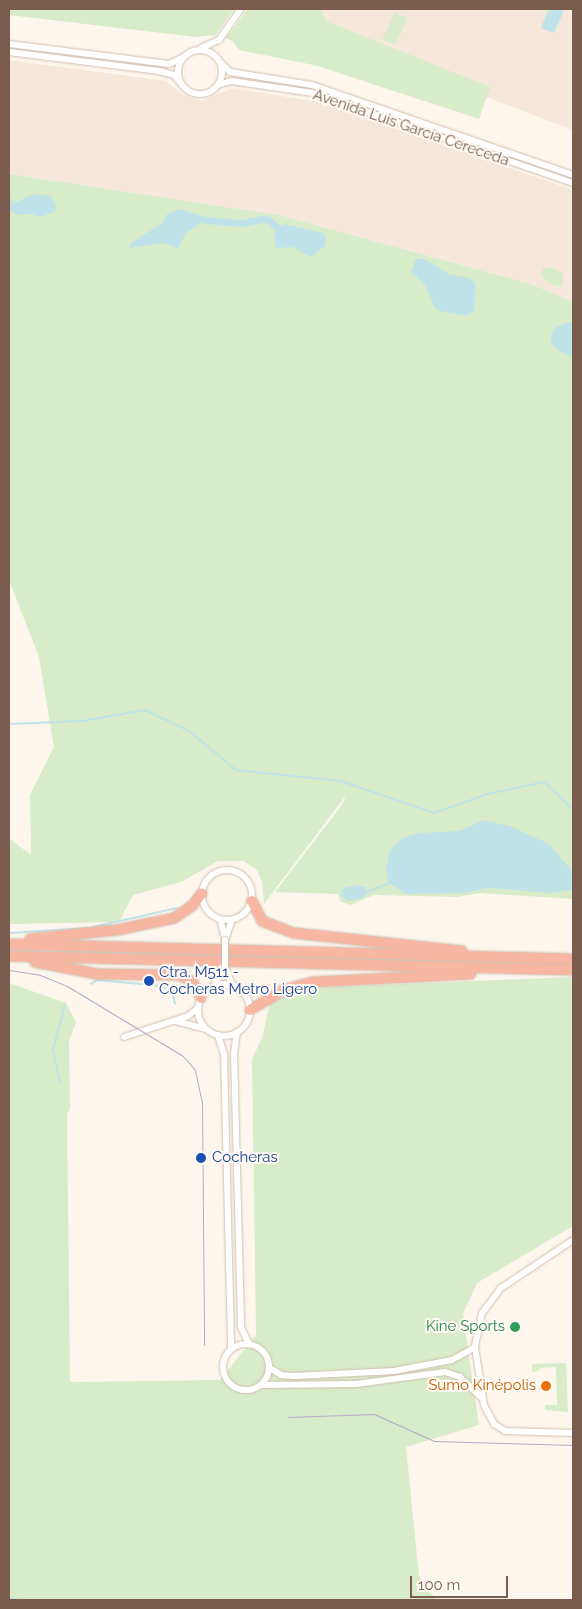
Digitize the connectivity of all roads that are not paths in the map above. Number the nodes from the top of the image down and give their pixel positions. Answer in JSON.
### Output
{"nodes":[{"id":1,"x":241,"y":9,"type":"edge"},
{"id":2,"x":219,"y":40,"type":"junction"},
{"id":3,"x":9,"y":44,"type":"edge"},
{"id":4,"x":198,"y":49,"type":"junction"},
{"id":5,"x":9,"y":52,"type":"edge"},
{"id":6,"x":182,"y":58,"type":"junction"},
{"id":7,"x":220,"y":61,"type":"junction"},
{"id":8,"x":179,"y":81,"type":"junction"},
{"id":9,"x":218,"y":85,"type":"junction"},
{"id":10,"x":573,"y":174,"type":"edge"},
{"id":11,"x":573,"y":183,"type":"edge"},
{"id":12,"x":202,"y":893,"type":"junction"},
{"id":13,"x":252,"y":901,"type":"junction"},
{"id":14,"x":220,"y":920,"type":"junction"},
{"id":15,"x":232,"y":920,"type":"junction"},
{"id":16,"x":9,"y":939,"type":"edge"},
{"id":17,"x":225,"y":940,"type":"junction"},
{"id":18,"x":9,"y":944,"type":"edge"},
{"id":19,"x":498,"y":956,"type":"junction"},
{"id":20,"x":9,"y":957,"type":"edge"},
{"id":21,"x":573,"y":959,"type":"edge"},
{"id":22,"x":225,"y":966,"type":"junction"},
{"id":23,"x":498,"y":969,"type":"junction"},
{"id":24,"x":573,"y":970,"type":"edge"},
{"id":25,"x":232,"y":985,"type":"junction"},
{"id":26,"x":214,"y":986,"type":"junction"},
{"id":27,"x":200,"y":1003,"type":"junction"},
{"id":28,"x":250,"y":1010,"type":"junction"},
{"id":29,"x":175,"y":1021,"type":"junction"},
{"id":30,"x":206,"y":1029,"type":"junction"},
{"id":31,"x":237,"y":1032,"type":"junction"},
{"id":32,"x":218,"y":1035,"type":"junction"},
{"id":33,"x":124,"y":1037,"type":"dead end"},
{"id":34,"x":573,"y":1240,"type":"edge"},
{"id":35,"x":249,"y":1344,"type":"junction"},
{"id":36,"x":475,"y":1347,"type":"junction"},
{"id":37,"x":231,"y":1349,"type":"junction"},
{"id":38,"x":270,"y":1368,"type":"junction"},
{"id":39,"x":261,"y":1386,"type":"junction"},
{"id":40,"x":483,"y":1399,"type":"junction"},
{"id":41,"x":573,"y":1433,"type":"edge"}],
"edges":[{"from":1,"to":2,"type":"street"},
{"from":2,"to":4,"type":"street"},
{"from":2,"to":7,"type":"street"},
{"from":3,"to":6,"type":"street"},
{"from":4,"to":6,"type":"street"},
{"from":4,"to":7,"type":"street"},
{"from":5,"to":8,"type":"street"},
{"from":6,"to":8,"type":"street"},
{"from":7,"to":9,"type":"street"},
{"from":7,"to":10,"type":"street","name":"Avenida Luis García Cereceda"},
{"from":8,"to":9,"type":"street"},
{"from":9,"to":11,"type":"street","name":"Avenida Luis García Cereceda"},
{"from":12,"to":13,"type":"street"},
{"from":12,"to":14,"type":"street"},
{"from":12,"to":16,"type":"highway"},
{"from":13,"to":15,"type":"street"},
{"from":13,"to":19,"type":"highway"},
{"from":14,"to":15,"type":"street"},
{"from":14,"to":17,"type":"street"},
{"from":15,"to":17,"type":"street"},
{"from":17,"to":22,"type":"street","bridge":true},
{"from":18,"to":19,"type":"highway"},
{"from":19,"to":21,"type":"highway"},
{"from":20,"to":23,"type":"highway"},
{"from":20,"to":27,"type":"highway"},
{"from":22,"to":25,"type":"street"},
{"from":22,"to":26,"type":"street"},
{"from":23,"to":24,"type":"highway"},
{"from":23,"to":28,"type":"highway"},
{"from":25,"to":26,"type":"street"},
{"from":25,"to":28,"type":"street"},
{"from":26,"to":27,"type":"street"},
{"from":27,"to":29,"type":"street"},
{"from":27,"to":30,"type":"street"},
{"from":28,"to":31,"type":"street"},
{"from":29,"to":30,"type":"street"},
{"from":29,"to":33,"type":"street"},
{"from":30,"to":32,"type":"street"},
{"from":31,"to":32,"type":"street"},
{"from":31,"to":35,"type":"street"},
{"from":32,"to":37,"type":"street"},
{"from":34,"to":36,"type":"street"},
{"from":35,"to":37,"type":"street"},
{"from":35,"to":38,"type":"street"},
{"from":36,"to":38,"type":"street"},
{"from":36,"to":40,"type":"street"},
{"from":37,"to":39,"type":"street"},
{"from":38,"to":39,"type":"street"},
{"from":39,"to":40,"type":"street"},
{"from":40,"to":41,"type":"street"}]}
